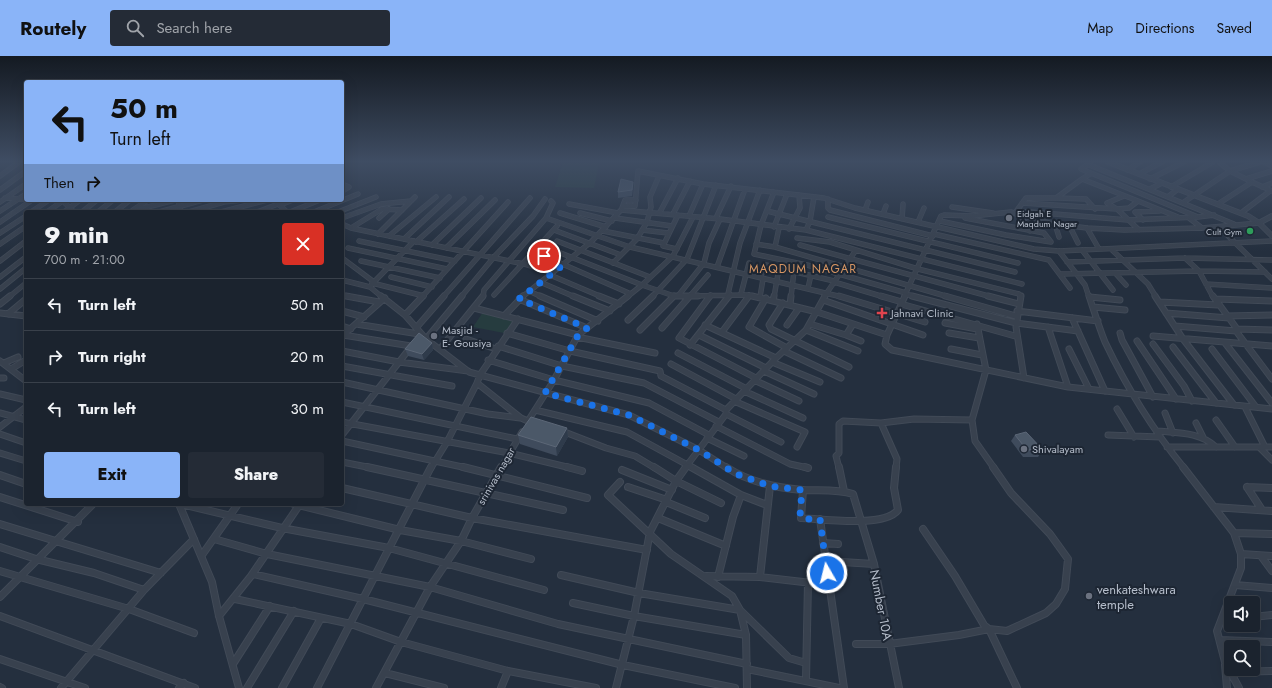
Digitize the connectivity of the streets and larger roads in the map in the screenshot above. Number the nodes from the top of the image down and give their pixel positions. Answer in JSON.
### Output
{"nodes":[{"id":1,"x":15,"y":191,"type":"edge"},
{"id":2,"x":637,"y":191,"type":"edge"},
{"id":3,"x":652,"y":191,"type":"edge"},
{"id":4,"x":671,"y":191,"type":"edge"},
{"id":5,"x":685,"y":191,"type":"edge"},
{"id":6,"x":700,"y":191,"type":"edge"},
{"id":7,"x":714,"y":191,"type":"edge"},
{"id":8,"x":729,"y":191,"type":"edge"},
{"id":9,"x":744,"y":191,"type":"edge"},
{"id":10,"x":759,"y":191,"type":"edge"},
{"id":11,"x":770,"y":191,"type":"edge"},
{"id":12,"x":1065,"y":191,"type":"edge"},
{"id":13,"x":1114,"y":191,"type":"edge"},
{"id":14,"x":1129,"y":191,"type":"edge"},
{"id":15,"x":1135,"y":191,"type":"edge"},
{"id":16,"x":1157,"y":191,"type":"edge"},
{"id":17,"x":1175,"y":191,"type":"edge"},
{"id":18,"x":1184,"y":191,"type":"edge"},
{"id":19,"x":1201,"y":191,"type":"edge"},
{"id":20,"x":1237,"y":191,"type":"edge"},
{"id":21,"x":1271,"y":191,"type":"edge"},
{"id":22,"x":774,"y":192,"type":"junction"},
{"id":23,"x":358,"y":194,"type":"dead end"},
{"id":24,"x":787,"y":194,"type":"junction"},
{"id":25,"x":24,"y":195,"type":"edge"},
{"id":26,"x":799,"y":195,"type":"junction"},
{"id":27,"x":1123,"y":195,"type":"junction"},
{"id":28,"x":1169,"y":196,"type":"junction"},
{"id":29,"x":1195,"y":196,"type":"junction"},
{"id":30,"x":376,"y":197,"type":"dead end"},
{"id":31,"x":415,"y":197,"type":"dead end"},
{"id":32,"x":449,"y":197,"type":"dead end"},
{"id":33,"x":814,"y":197,"type":"junction"},
{"id":34,"x":0,"y":198,"type":"edge"},
{"id":35,"x":5,"y":198,"type":"junction"},
{"id":36,"x":436,"y":198,"type":"dead end"},
{"id":37,"x":481,"y":198,"type":"dead end"},
{"id":38,"x":530,"y":198,"type":"dead end"},
{"id":39,"x":1056,"y":198,"type":"junction"},
{"id":40,"x":18,"y":199,"type":"junction"},
{"id":41,"x":24,"y":199,"type":"edge"},
{"id":42,"x":545,"y":199,"type":"dead end"},
{"id":43,"x":828,"y":199,"type":"junction"},
{"id":44,"x":344,"y":200,"type":"edge"},
{"id":45,"x":464,"y":200,"type":"dead end"},
{"id":46,"x":495,"y":200,"type":"dead end"},
{"id":47,"x":636,"y":200,"type":"junction"},
{"id":48,"x":551,"y":201,"type":"dead end"},
{"id":49,"x":1138,"y":201,"type":"junction"},
{"id":50,"x":0,"y":202,"type":"edge"},
{"id":51,"x":29,"y":202,"type":"edge"},
{"id":52,"x":46,"y":202,"type":"edge"},
{"id":53,"x":61,"y":202,"type":"edge"},
{"id":54,"x":66,"y":202,"type":"edge"},
{"id":55,"x":78,"y":202,"type":"edge"},
{"id":56,"x":95,"y":202,"type":"edge"},
{"id":57,"x":110,"y":202,"type":"edge"},
{"id":58,"x":128,"y":202,"type":"edge"},
{"id":59,"x":141,"y":202,"type":"edge"},
{"id":60,"x":168,"y":202,"type":"edge"},
{"id":61,"x":177,"y":202,"type":"edge"},
{"id":62,"x":194,"y":202,"type":"edge"},
{"id":63,"x":224,"y":202,"type":"edge"},
{"id":64,"x":259,"y":202,"type":"edge"},
{"id":65,"x":276,"y":202,"type":"edge"},
{"id":66,"x":286,"y":202,"type":"edge"},
{"id":67,"x":314,"y":202,"type":"edge"},
{"id":68,"x":338,"y":202,"type":"edge"},
{"id":69,"x":411,"y":202,"type":"junction"},
{"id":70,"x":508,"y":202,"type":"dead end"},
{"id":71,"x":868,"y":202,"type":"dead end"},
{"id":72,"x":1184,"y":202,"type":"junction"},
{"id":73,"x":1022,"y":203,"type":"junction"},
{"id":74,"x":279,"y":204,"type":"junction"},
{"id":75,"x":569,"y":204,"type":"dead end"},
{"id":76,"x":903,"y":204,"type":"dead end"},
{"id":77,"x":1218,"y":204,"type":"junction"},
{"id":78,"x":179,"y":206,"type":"junction"},
{"id":79,"x":886,"y":206,"type":"dead end"},
{"id":80,"x":952,"y":207,"type":"dead end"},
{"id":81,"x":70,"y":208,"type":"junction"},
{"id":82,"x":924,"y":208,"type":"dead end"},
{"id":83,"x":1129,"y":208,"type":"junction"},
{"id":84,"x":389,"y":209,"type":"junction"},
{"id":85,"x":1095,"y":209,"type":"junction"},
{"id":86,"x":1117,"y":209,"type":"junction"},
{"id":87,"x":34,"y":210,"type":"edge"},
{"id":88,"x":50,"y":210,"type":"edge"},
{"id":89,"x":67,"y":210,"type":"edge"},
{"id":90,"x":85,"y":210,"type":"edge"},
{"id":91,"x":100,"y":210,"type":"edge"},
{"id":92,"x":118,"y":210,"type":"edge"},
{"id":93,"x":132,"y":210,"type":"edge"},
{"id":94,"x":135,"y":210,"type":"edge"},
{"id":95,"x":166,"y":210,"type":"edge"},
{"id":96,"x":180,"y":210,"type":"edge"},
{"id":97,"x":196,"y":210,"type":"edge"},
{"id":98,"x":229,"y":210,"type":"edge"},
{"id":99,"x":262,"y":210,"type":"edge"},
{"id":100,"x":284,"y":210,"type":"edge"},
{"id":101,"x":292,"y":210,"type":"edge"},
{"id":102,"x":319,"y":210,"type":"edge"},
{"id":103,"x":343,"y":210,"type":"edge"},
{"id":104,"x":402,"y":210,"type":"junction"},
{"id":105,"x":621,"y":210,"type":"junction"},
{"id":106,"x":865,"y":210,"type":"junction"},
{"id":107,"x":0,"y":211,"type":"edge"},
{"id":108,"x":767,"y":211,"type":"junction"},
{"id":109,"x":1162,"y":211,"type":"junction"},
{"id":110,"x":650,"y":212,"type":"junction"},
{"id":111,"x":660,"y":212,"type":"junction"},
{"id":112,"x":1016,"y":212,"type":"junction"},
{"id":113,"x":1135,"y":212,"type":"junction"},
{"id":114,"x":560,"y":213,"type":"dead end"},
{"id":115,"x":580,"y":213,"type":"dead end"},
{"id":116,"x":781,"y":213,"type":"junction"},
{"id":117,"x":1241,"y":213,"type":"junction"},
{"id":118,"x":673,"y":214,"type":"junction"},
{"id":119,"x":678,"y":214,"type":"junction"},
{"id":120,"x":883,"y":214,"type":"junction"},
{"id":121,"x":996,"y":214,"type":"junction"},
{"id":122,"x":1215,"y":215,"type":"junction"},
{"id":123,"x":691,"y":216,"type":"junction"},
{"id":124,"x":959,"y":216,"type":"junction"},
{"id":125,"x":1272,"y":216,"type":"edge"},
{"id":126,"x":24,"y":217,"type":"edge"},
{"id":127,"x":344,"y":217,"type":"edge"},
{"id":128,"x":796,"y":217,"type":"junction"},
{"id":129,"x":828,"y":217,"type":"dead end"},
{"id":130,"x":1198,"y":217,"type":"junction"},
{"id":131,"x":379,"y":218,"type":"dead end"},
{"id":132,"x":546,"y":218,"type":"junction"},
{"id":133,"x":705,"y":218,"type":"junction"},
{"id":134,"x":718,"y":218,"type":"junction"},
{"id":135,"x":1180,"y":218,"type":"junction"},
{"id":136,"x":1189,"y":218,"type":"junction"},
{"id":137,"x":613,"y":219,"type":"junction"},
{"id":138,"x":902,"y":219,"type":"junction"},
{"id":139,"x":1128,"y":220,"type":"junction"},
{"id":140,"x":1143,"y":220,"type":"junction"},
{"id":141,"x":734,"y":221,"type":"junction"},
{"id":142,"x":940,"y":221,"type":"junction"},
{"id":143,"x":0,"y":222,"type":"edge"},
{"id":144,"x":647,"y":222,"type":"junction"},
{"id":145,"x":810,"y":222,"type":"junction"},
{"id":146,"x":918,"y":222,"type":"junction"},
{"id":147,"x":1259,"y":223,"type":"junction"},
{"id":148,"x":748,"y":224,"type":"junction"},
{"id":149,"x":1055,"y":224,"type":"junction"},
{"id":150,"x":1235,"y":224,"type":"junction"},
{"id":151,"x":344,"y":225,"type":"edge"},
{"id":152,"x":761,"y":225,"type":"junction"},
{"id":153,"x":1069,"y":225,"type":"junction"},
{"id":154,"x":557,"y":226,"type":"dead end"},
{"id":155,"x":672,"y":226,"type":"junction"},
{"id":156,"x":24,"y":227,"type":"edge"},
{"id":157,"x":777,"y":227,"type":"junction"},
{"id":158,"x":937,"y":227,"type":"junction"},
{"id":159,"x":1219,"y":227,"type":"junction"},
{"id":160,"x":351,"y":228,"type":"junction"},
{"id":161,"x":1087,"y":228,"type":"junction"},
{"id":162,"x":1202,"y":228,"type":"junction"},
{"id":163,"x":604,"y":229,"type":"junction"},
{"id":164,"x":790,"y":229,"type":"junction"},
{"id":165,"x":554,"y":230,"type":"junction"},
{"id":166,"x":642,"y":230,"type":"junction"},
{"id":167,"x":806,"y":230,"type":"junction"},
{"id":168,"x":1139,"y":230,"type":"junction"},
{"id":169,"x":1030,"y":231,"type":"junction"},
{"id":170,"x":668,"y":233,"type":"junction"},
{"id":171,"x":0,"y":234,"type":"edge"},
{"id":172,"x":375,"y":234,"type":"junction"},
{"id":173,"x":933,"y":235,"type":"junction"},
{"id":174,"x":389,"y":236,"type":"junction"},
{"id":175,"x":596,"y":236,"type":"junction"},
{"id":176,"x":1272,"y":236,"type":"edge"},
{"id":177,"x":11,"y":237,"type":"junction"},
{"id":178,"x":1059,"y":237,"type":"dead end"},
{"id":179,"x":797,"y":238,"type":"dead end"},
{"id":180,"x":404,"y":239,"type":"junction"},
{"id":181,"x":637,"y":239,"type":"junction"},
{"id":182,"x":557,"y":241,"type":"dead end"},
{"id":183,"x":1272,"y":241,"type":"edge"},
{"id":184,"x":415,"y":242,"type":"junction"},
{"id":185,"x":930,"y":242,"type":"junction"},
{"id":186,"x":1237,"y":242,"type":"junction"},
{"id":187,"x":24,"y":243,"type":"edge"},
{"id":188,"x":588,"y":243,"type":"junction"},
{"id":189,"x":664,"y":243,"type":"junction"},
{"id":190,"x":1078,"y":243,"type":"dead end"},
{"id":191,"x":0,"y":244,"type":"edge"},
{"id":192,"x":756,"y":244,"type":"junction"},
{"id":193,"x":432,"y":245,"type":"junction"},
{"id":194,"x":800,"y":245,"type":"dead end"},
{"id":195,"x":630,"y":247,"type":"junction"},
{"id":196,"x":775,"y":247,"type":"junction"},
{"id":197,"x":348,"y":248,"type":"dead end"},
{"id":198,"x":446,"y":248,"type":"junction"},
{"id":199,"x":677,"y":249,"type":"junction"},
{"id":200,"x":1099,"y":249,"type":"junction"},
{"id":201,"x":1111,"y":249,"type":"junction"},
{"id":202,"x":405,"y":250,"type":"junction"},
{"id":203,"x":553,"y":250,"type":"dead end"},
{"id":204,"x":580,"y":250,"type":"junction"},
{"id":205,"x":856,"y":250,"type":"junction"},
{"id":206,"x":1082,"y":250,"type":"junction"},
{"id":207,"x":463,"y":251,"type":"junction"},
{"id":208,"x":926,"y":251,"type":"junction"},
{"id":209,"x":1059,"y":251,"type":"junction"},
{"id":210,"x":480,"y":254,"type":"junction"},
{"id":211,"x":621,"y":255,"type":"junction"},
{"id":212,"x":544,"y":256,"type":"dead end"},
{"id":213,"x":673,"y":256,"type":"junction"},
{"id":214,"x":494,"y":257,"type":"junction"},
{"id":215,"x":572,"y":257,"type":"junction"},
{"id":216,"x":397,"y":258,"type":"junction"},
{"id":217,"x":1185,"y":258,"type":"junction"},
{"id":218,"x":24,"y":259,"type":"edge"},
{"id":219,"x":688,"y":259,"type":"junction"},
{"id":220,"x":851,"y":259,"type":"junction"},
{"id":221,"x":1253,"y":259,"type":"junction"},
{"id":222,"x":344,"y":260,"type":"edge"},
{"id":223,"x":922,"y":260,"type":"junction"},
{"id":224,"x":1272,"y":260,"type":"edge"},
{"id":225,"x":0,"y":261,"type":"edge"},
{"id":226,"x":361,"y":261,"type":"dead end"},
{"id":227,"x":455,"y":261,"type":"junction"},
{"id":228,"x":509,"y":261,"type":"junction"},
{"id":229,"x":1092,"y":261,"type":"junction"},
{"id":230,"x":1125,"y":261,"type":"junction"},
{"id":231,"x":749,"y":262,"type":"dead end"},
{"id":232,"x":1067,"y":262,"type":"junction"},
{"id":233,"x":613,"y":263,"type":"junction"},
{"id":234,"x":704,"y":263,"type":"junction"},
{"id":235,"x":1018,"y":263,"type":"dead end"},
{"id":236,"x":524,"y":264,"type":"junction"},
{"id":237,"x":563,"y":265,"type":"junction"},
{"id":238,"x":389,"y":266,"type":"junction"},
{"id":239,"x":846,"y":266,"type":"junction"},
{"id":240,"x":717,"y":267,"type":"junction"},
{"id":241,"x":778,"y":268,"type":"junction"},
{"id":242,"x":447,"y":269,"type":"junction"},
{"id":243,"x":918,"y":269,"type":"junction"},
{"id":244,"x":24,"y":270,"type":"edge"},
{"id":245,"x":794,"y":270,"type":"junction"},
{"id":246,"x":1199,"y":271,"type":"junction"},
{"id":247,"x":732,"y":272,"type":"junction"},
{"id":248,"x":1015,"y":272,"type":"dead end"},
{"id":249,"x":1138,"y":273,"type":"junction"},
{"id":250,"x":1266,"y":273,"type":"junction"},
{"id":251,"x":551,"y":274,"type":"junction"},
{"id":252,"x":747,"y":274,"type":"junction"},
{"id":253,"x":839,"y":274,"type":"junction"},
{"id":254,"x":1062,"y":274,"type":"junction"},
{"id":255,"x":1102,"y":274,"type":"junction"},
{"id":256,"x":1116,"y":274,"type":"junction"},
{"id":257,"x":1272,"y":274,"type":"edge"},
{"id":258,"x":708,"y":275,"type":"dead end"},
{"id":259,"x":811,"y":275,"type":"junction"},
{"id":260,"x":1078,"y":275,"type":"junction"},
{"id":261,"x":0,"y":277,"type":"edge"},
{"id":262,"x":391,"y":277,"type":"dead end"},
{"id":263,"x":650,"y":277,"type":"junction"},
{"id":264,"x":914,"y":277,"type":"junction"},
{"id":265,"x":440,"y":278,"type":"junction"},
{"id":266,"x":762,"y":278,"type":"junction"},
{"id":267,"x":1272,"y":279,"type":"edge"},
{"id":268,"x":344,"y":280,"type":"edge"},
{"id":269,"x":776,"y":281,"type":"junction"},
{"id":270,"x":834,"y":281,"type":"junction"},
{"id":271,"x":540,"y":282,"type":"junction"},
{"id":272,"x":372,"y":284,"type":"junction"},
{"id":273,"x":1022,"y":284,"type":"dead end"},
{"id":274,"x":1206,"y":284,"type":"junction"},
{"id":275,"x":24,"y":285,"type":"edge"},
{"id":276,"x":642,"y":285,"type":"junction"},
{"id":277,"x":792,"y":285,"type":"junction"},
{"id":278,"x":1126,"y":285,"type":"dead end"},
{"id":279,"x":910,"y":286,"type":"junction"},
{"id":280,"x":432,"y":287,"type":"junction"},
{"id":281,"x":808,"y":288,"type":"junction"},
{"id":282,"x":1070,"y":288,"type":"dead end"},
{"id":283,"x":1272,"y":288,"type":"edge"},
{"id":284,"x":0,"y":289,"type":"edge"},
{"id":285,"x":1113,"y":290,"type":"dead end"},
{"id":286,"x":529,"y":291,"type":"junction"},
{"id":287,"x":658,"y":292,"type":"junction"},
{"id":288,"x":826,"y":292,"type":"junction"},
{"id":289,"x":631,"y":294,"type":"junction"},
{"id":290,"x":729,"y":294,"type":"junction"},
{"id":291,"x":741,"y":294,"type":"junction"},
{"id":292,"x":906,"y":294,"type":"junction"},
{"id":293,"x":344,"y":295,"type":"edge"},
{"id":294,"x":494,"y":295,"type":"dead end"},
{"id":295,"x":711,"y":295,"type":"junction"},
{"id":296,"x":749,"y":295,"type":"junction"},
{"id":297,"x":424,"y":296,"type":"junction"},
{"id":298,"x":676,"y":296,"type":"junction"},
{"id":299,"x":691,"y":296,"type":"junction"},
{"id":300,"x":760,"y":297,"type":"junction"},
{"id":301,"x":385,"y":298,"type":"junction"},
{"id":302,"x":766,"y":298,"type":"junction"},
{"id":303,"x":1090,"y":298,"type":"junction"},
{"id":304,"x":519,"y":299,"type":"junction"},
{"id":305,"x":1216,"y":299,"type":"junction"},
{"id":306,"x":774,"y":300,"type":"junction"},
{"id":307,"x":823,"y":300,"type":"junction"},
{"id":308,"x":1120,"y":300,"type":"dead end"},
{"id":309,"x":24,"y":301,"type":"edge"},
{"id":310,"x":1272,"y":301,"type":"edge"},
{"id":311,"x":379,"y":302,"type":"junction"},
{"id":312,"x":1160,"y":302,"type":"junction"},
{"id":313,"x":783,"y":303,"type":"junction"},
{"id":314,"x":901,"y":303,"type":"junction"},
{"id":315,"x":0,"y":304,"type":"edge"},
{"id":316,"x":619,"y":304,"type":"junction"},
{"id":317,"x":1018,"y":304,"type":"junction"},
{"id":318,"x":790,"y":305,"type":"junction"},
{"id":319,"x":1218,"y":305,"type":"junction"},
{"id":320,"x":1093,"y":307,"type":"junction"},
{"id":321,"x":474,"y":308,"type":"junction"},
{"id":322,"x":798,"y":308,"type":"junction"},
{"id":323,"x":1125,"y":310,"type":"dead end"},
{"id":324,"x":610,"y":311,"type":"junction"},
{"id":325,"x":344,"y":312,"type":"edge"},
{"id":326,"x":817,"y":312,"type":"junction"},
{"id":327,"x":0,"y":313,"type":"edge"},
{"id":328,"x":897,"y":313,"type":"junction"},
{"id":329,"x":1166,"y":313,"type":"junction"},
{"id":330,"x":8,"y":314,"type":"junction"},
{"id":331,"x":1017,"y":314,"type":"junction"},
{"id":332,"x":405,"y":315,"type":"junction"},
{"id":333,"x":1272,"y":315,"type":"edge"},
{"id":334,"x":24,"y":316,"type":"edge"},
{"id":335,"x":504,"y":316,"type":"junction"},
{"id":336,"x":364,"y":317,"type":"junction"},
{"id":337,"x":1228,"y":317,"type":"junction"},
{"id":338,"x":1072,"y":318,"type":"junction"},
{"id":339,"x":518,"y":319,"type":"junction"},
{"id":340,"x":628,"y":320,"type":"dead end"},
{"id":341,"x":598,"y":321,"type":"junction"},
{"id":342,"x":1098,"y":321,"type":"junction"},
{"id":343,"x":925,"y":322,"type":"dead end"},
{"id":344,"x":945,"y":323,"type":"dead end"},
{"id":345,"x":356,"y":324,"type":"junction"},
{"id":346,"x":810,"y":324,"type":"junction"},
{"id":347,"x":853,"y":324,"type":"junction"},
{"id":348,"x":892,"y":324,"type":"junction"},
{"id":349,"x":1016,"y":324,"type":"junction"},
{"id":350,"x":706,"y":325,"type":"junction"},
{"id":351,"x":787,"y":325,"type":"dead end"},
{"id":352,"x":1175,"y":326,"type":"junction"},
{"id":353,"x":344,"y":327,"type":"edge"},
{"id":354,"x":977,"y":327,"type":"junction"},
{"id":355,"x":416,"y":328,"type":"junction"},
{"id":356,"x":587,"y":328,"type":"junction"},
{"id":357,"x":662,"y":328,"type":"dead end"},
{"id":358,"x":1048,"y":328,"type":"junction"},
{"id":359,"x":351,"y":329,"type":"junction"},
{"id":360,"x":640,"y":330,"type":"dead end"},
{"id":361,"x":806,"y":330,"type":"junction"},
{"id":362,"x":1236,"y":330,"type":"junction"},
{"id":363,"x":1272,"y":330,"type":"edge"},
{"id":364,"x":1078,"y":331,"type":"junction"},
{"id":365,"x":722,"y":332,"type":"junction"},
{"id":366,"x":949,"y":332,"type":"dead end"},
{"id":367,"x":421,"y":333,"type":"junction"},
{"id":368,"x":507,"y":333,"type":"junction"},
{"id":369,"x":1120,"y":333,"type":"dead end"},
{"id":370,"x":344,"y":334,"type":"edge"},
{"id":371,"x":887,"y":334,"type":"junction"},
{"id":372,"x":699,"y":335,"type":"junction"},
{"id":373,"x":846,"y":335,"type":"junction"},
{"id":374,"x":923,"y":335,"type":"dead end"},
{"id":375,"x":344,"y":336,"type":"edge"},
{"id":376,"x":578,"y":336,"type":"junction"},
{"id":377,"x":1015,"y":336,"type":"junction"},
{"id":378,"x":1153,"y":336,"type":"dead end"},
{"id":379,"x":979,"y":338,"type":"junction"},
{"id":380,"x":426,"y":339,"type":"junction"},
{"id":381,"x":466,"y":339,"type":"dead end"},
{"id":382,"x":1183,"y":339,"type":"junction"},
{"id":383,"x":795,"y":340,"type":"junction"},
{"id":384,"x":861,"y":341,"type":"dead end"},
{"id":385,"x":1137,"y":341,"type":"dead end"},
{"id":386,"x":1225,"y":343,"type":"junction"},
{"id":387,"x":1153,"y":344,"type":"dead end"},
{"id":388,"x":1245,"y":344,"type":"junction"},
{"id":389,"x":690,"y":345,"type":"junction"},
{"id":390,"x":411,"y":346,"type":"junction"},
{"id":391,"x":1272,"y":346,"type":"edge"},
{"id":392,"x":497,"y":347,"type":"junction"},
{"id":393,"x":1173,"y":347,"type":"dead end"},
{"id":394,"x":440,"y":349,"type":"junction"},
{"id":395,"x":951,"y":349,"type":"dead end"},
{"id":396,"x":1069,"y":349,"type":"dead end"},
{"id":397,"x":1212,"y":349,"type":"dead end"},
{"id":398,"x":785,"y":350,"type":"junction"},
{"id":399,"x":344,"y":351,"type":"edge"},
{"id":400,"x":570,"y":351,"type":"junction"},
{"id":401,"x":858,"y":351,"type":"dead end"},
{"id":402,"x":655,"y":353,"type":"dead end"},
{"id":403,"x":678,"y":353,"type":"dead end"},
{"id":404,"x":982,"y":355,"type":"junction"},
{"id":405,"x":18,"y":357,"type":"dead end"},
{"id":406,"x":488,"y":360,"type":"junction"},
{"id":407,"x":774,"y":360,"type":"junction"},
{"id":408,"x":24,"y":361,"type":"edge"},
{"id":409,"x":2,"y":362,"type":"edge"},
{"id":410,"x":399,"y":362,"type":"junction"},
{"id":411,"x":671,"y":364,"type":"dead end"},
{"id":412,"x":344,"y":366,"type":"edge"},
{"id":413,"x":562,"y":366,"type":"junction"},
{"id":414,"x":849,"y":367,"type":"dead end"},
{"id":415,"x":11,"y":369,"type":"junction"},
{"id":416,"x":765,"y":369,"type":"junction"},
{"id":417,"x":986,"y":370,"type":"junction"},
{"id":418,"x":469,"y":372,"type":"junction"},
{"id":419,"x":24,"y":374,"type":"edge"},
{"id":420,"x":391,"y":374,"type":"junction"},
{"id":421,"x":480,"y":375,"type":"junction"},
{"id":422,"x":20,"y":376,"type":"junction"},
{"id":423,"x":841,"y":378,"type":"dead end"},
{"id":424,"x":1024,"y":378,"type":"junction"},
{"id":425,"x":24,"y":379,"type":"edge"},
{"id":426,"x":755,"y":379,"type":"junction"},
{"id":427,"x":1272,"y":379,"type":"edge"},
{"id":428,"x":554,"y":380,"type":"junction"},
{"id":429,"x":344,"y":382,"type":"edge"},
{"id":430,"x":820,"y":382,"type":"dead end"},
{"id":431,"x":477,"y":383,"type":"junction"},
{"id":432,"x":452,"y":386,"type":"dead end"},
{"id":433,"x":1068,"y":387,"type":"junction"},
{"id":434,"x":1089,"y":389,"type":"junction"},
{"id":435,"x":746,"y":390,"type":"junction"},
{"id":436,"x":377,"y":391,"type":"junction"},
{"id":437,"x":1105,"y":391,"type":"junction"},
{"id":438,"x":545,"y":393,"type":"junction"},
{"id":439,"x":0,"y":394,"type":"edge"},
{"id":440,"x":814,"y":394,"type":"dead end"},
{"id":441,"x":1134,"y":395,"type":"junction"},
{"id":442,"x":1153,"y":397,"type":"junction"},
{"id":443,"x":1176,"y":399,"type":"junction"},
{"id":444,"x":24,"y":400,"type":"edge"},
{"id":445,"x":735,"y":400,"type":"junction"},
{"id":446,"x":798,"y":401,"type":"dead end"},
{"id":447,"x":1192,"y":401,"type":"junction"},
{"id":448,"x":344,"y":402,"type":"edge"},
{"id":449,"x":1216,"y":403,"type":"junction"},
{"id":450,"x":1272,"y":403,"type":"edge"},
{"id":451,"x":1234,"y":404,"type":"junction"},
{"id":452,"x":365,"y":407,"type":"junction"},
{"id":453,"x":1245,"y":407,"type":"junction"},
{"id":454,"x":1256,"y":407,"type":"junction"},
{"id":455,"x":24,"y":408,"type":"edge"},
{"id":456,"x":464,"y":409,"type":"junction"},
{"id":457,"x":1117,"y":409,"type":"dead end"},
{"id":458,"x":1272,"y":409,"type":"edge"},
{"id":459,"x":535,"y":410,"type":"junction"},
{"id":460,"x":726,"y":412,"type":"junction"},
{"id":461,"x":0,"y":413,"type":"edge"},
{"id":462,"x":1165,"y":413,"type":"dead end"},
{"id":463,"x":14,"y":416,"type":"junction"},
{"id":464,"x":521,"y":418,"type":"junction"},
{"id":465,"x":803,"y":418,"type":"dead end"},
{"id":466,"x":24,"y":419,"type":"edge"},
{"id":467,"x":972,"y":420,"type":"junction"},
{"id":468,"x":1216,"y":420,"type":"dead end"},
{"id":469,"x":528,"y":421,"type":"junction"},
{"id":470,"x":344,"y":422,"type":"edge"},
{"id":471,"x":536,"y":423,"type":"edge"},
{"id":472,"x":881,"y":423,"type":"junction"},
{"id":473,"x":1196,"y":423,"type":"dead end"},
{"id":474,"x":350,"y":424,"type":"junction"},
{"id":475,"x":717,"y":424,"type":"junction"},
{"id":476,"x":0,"y":427,"type":"edge"},
{"id":477,"x":454,"y":427,"type":"junction"},
{"id":478,"x":558,"y":430,"type":"edge"},
{"id":479,"x":344,"y":432,"type":"edge"},
{"id":480,"x":1173,"y":433,"type":"junction"},
{"id":481,"x":0,"y":434,"type":"edge"},
{"id":482,"x":1158,"y":434,"type":"junction"},
{"id":483,"x":1108,"y":435,"type":"dead end"},
{"id":484,"x":708,"y":436,"type":"junction"},
{"id":485,"x":1134,"y":436,"type":"junction"},
{"id":486,"x":1203,"y":437,"type":"junction"},
{"id":487,"x":517,"y":439,"type":"junction"},
{"id":488,"x":344,"y":441,"type":"edge"},
{"id":489,"x":24,"y":442,"type":"edge"},
{"id":490,"x":447,"y":442,"type":"junction"},
{"id":491,"x":781,"y":442,"type":"dead end"},
{"id":492,"x":797,"y":447,"type":"dead end"},
{"id":493,"x":1167,"y":447,"type":"junction"},
{"id":494,"x":1216,"y":447,"type":"junction"},
{"id":495,"x":1235,"y":447,"type":"junction"},
{"id":496,"x":1263,"y":447,"type":"junction"},
{"id":497,"x":1272,"y":447,"type":"edge"},
{"id":498,"x":699,"y":450,"type":"junction"},
{"id":499,"x":0,"y":453,"type":"edge"},
{"id":500,"x":509,"y":453,"type":"junction"},
{"id":501,"x":744,"y":456,"type":"dead end"},
{"id":502,"x":24,"y":460,"type":"edge"},
{"id":503,"x":1272,"y":460,"type":"edge"},
{"id":504,"x":437,"y":461,"type":"junction"},
{"id":505,"x":344,"y":462,"type":"edge"},
{"id":506,"x":687,"y":465,"type":"junction"},
{"id":507,"x":808,"y":468,"type":"dead end"},
{"id":508,"x":622,"y":470,"type":"dead end"},
{"id":509,"x":582,"y":471,"type":"dead end"},
{"id":510,"x":0,"y":475,"type":"edge"},
{"id":511,"x":496,"y":475,"type":"junction"},
{"id":512,"x":424,"y":479,"type":"junction"},
{"id":513,"x":676,"y":481,"type":"junction"},
{"id":514,"x":620,"y":482,"type":"dead end"},
{"id":515,"x":24,"y":483,"type":"edge"},
{"id":516,"x":770,"y":486,"type":"junction"},
{"id":517,"x":628,"y":487,"type":"dead end"},
{"id":518,"x":344,"y":488,"type":"edge"},
{"id":519,"x":1272,"y":488,"type":"edge"},
{"id":520,"x":672,"y":490,"type":"junction"},
{"id":521,"x":802,"y":490,"type":"junction"},
{"id":522,"x":844,"y":491,"type":"junction"},
{"id":523,"x":486,"y":494,"type":"junction"},
{"id":524,"x":741,"y":495,"type":"junction"},
{"id":525,"x":0,"y":497,"type":"edge"},
{"id":526,"x":587,"y":498,"type":"dead end"},
{"id":527,"x":666,"y":501,"type":"junction"},
{"id":528,"x":721,"y":503,"type":"dead end"},
{"id":529,"x":413,"y":504,"type":"junction"},
{"id":530,"x":24,"y":505,"type":"edge"},
{"id":531,"x":767,"y":505,"type":"junction"},
{"id":532,"x":28,"y":506,"type":"edge"},
{"id":533,"x":90,"y":506,"type":"edge"},
{"id":534,"x":181,"y":506,"type":"edge"},
{"id":535,"x":189,"y":506,"type":"edge"},
{"id":536,"x":237,"y":506,"type":"edge"},
{"id":537,"x":297,"y":506,"type":"edge"},
{"id":538,"x":306,"y":506,"type":"edge"},
{"id":539,"x":1214,"y":507,"type":"junction"},
{"id":540,"x":563,"y":510,"type":"dead end"},
{"id":541,"x":1262,"y":510,"type":"junction"},
{"id":542,"x":1272,"y":511,"type":"edge"},
{"id":543,"x":230,"y":515,"type":"junction"},
{"id":544,"x":472,"y":518,"type":"junction"},
{"id":545,"x":658,"y":518,"type":"junction"},
{"id":546,"x":705,"y":518,"type":"dead end"},
{"id":547,"x":820,"y":519,"type":"junction"},
{"id":548,"x":78,"y":522,"type":"junction"},
{"id":549,"x":861,"y":522,"type":"junction"},
{"id":550,"x":0,"y":524,"type":"edge"},
{"id":551,"x":282,"y":528,"type":"junction"},
{"id":552,"x":923,"y":528,"type":"dead end"},
{"id":553,"x":400,"y":530,"type":"junction"},
{"id":554,"x":650,"y":532,"type":"junction"},
{"id":555,"x":1234,"y":533,"type":"junction"},
{"id":556,"x":1272,"y":534,"type":"edge"},
{"id":557,"x":214,"y":538,"type":"junction"},
{"id":558,"x":194,"y":539,"type":"junction"},
{"id":559,"x":461,"y":540,"type":"junction"},
{"id":560,"x":57,"y":541,"type":"junction"},
{"id":561,"x":823,"y":543,"type":"junction"},
{"id":562,"x":838,"y":544,"type":"dead end"},
{"id":563,"x":726,"y":546,"type":"junction"},
{"id":564,"x":0,"y":547,"type":"edge"},
{"id":565,"x":389,"y":548,"type":"junction"},
{"id":566,"x":647,"y":550,"type":"junction"},
{"id":567,"x":267,"y":554,"type":"junction"},
{"id":568,"x":1241,"y":554,"type":"junction"},
{"id":569,"x":202,"y":555,"type":"junction"},
{"id":570,"x":1262,"y":556,"type":"junction"},
{"id":571,"x":1272,"y":556,"type":"edge"},
{"id":572,"x":36,"y":559,"type":"junction"},
{"id":573,"x":532,"y":559,"type":"dead end"},
{"id":574,"x":826,"y":561,"type":"junction"},
{"id":575,"x":446,"y":564,"type":"junction"},
{"id":576,"x":874,"y":564,"type":"junction"},
{"id":577,"x":0,"y":571,"type":"edge"},
{"id":578,"x":1272,"y":571,"type":"edge"},
{"id":579,"x":161,"y":573,"type":"junction"},
{"id":580,"x":253,"y":574,"type":"junction"},
{"id":581,"x":18,"y":576,"type":"junction"},
{"id":582,"x":376,"y":576,"type":"junction"},
{"id":583,"x":562,"y":576,"type":"dead end"},
{"id":584,"x":704,"y":576,"type":"junction"},
{"id":585,"x":760,"y":577,"type":"junction"},
{"id":586,"x":718,"y":578,"type":"junction"},
{"id":587,"x":808,"y":582,"type":"junction"},
{"id":588,"x":829,"y":584,"type":"junction"},
{"id":589,"x":1235,"y":585,"type":"junction"},
{"id":590,"x":430,"y":587,"type":"junction"},
{"id":591,"x":1272,"y":588,"type":"edge"},
{"id":592,"x":144,"y":590,"type":"junction"},
{"id":593,"x":544,"y":590,"type":"dead end"},
{"id":594,"x":639,"y":593,"type":"junction"},
{"id":595,"x":1232,"y":596,"type":"edge"},
{"id":596,"x":0,"y":597,"type":"edge"},
{"id":597,"x":235,"y":599,"type":"junction"},
{"id":598,"x":363,"y":599,"type":"junction"},
{"id":599,"x":573,"y":603,"type":"dead end"},
{"id":600,"x":270,"y":606,"type":"junction"},
{"id":601,"x":129,"y":609,"type":"junction"},
{"id":602,"x":740,"y":610,"type":"junction"},
{"id":603,"x":294,"y":611,"type":"junction"},
{"id":604,"x":416,"y":612,"type":"junction"},
{"id":605,"x":1272,"y":615,"type":"edge"},
{"id":606,"x":0,"y":616,"type":"edge"},
{"id":607,"x":219,"y":616,"type":"junction"},
{"id":608,"x":634,"y":616,"type":"junction"},
{"id":609,"x":1260,"y":616,"type":"edge"},
{"id":610,"x":321,"y":618,"type":"junction"},
{"id":611,"x":1224,"y":620,"type":"edge"},
{"id":612,"x":351,"y":624,"type":"junction"},
{"id":613,"x":989,"y":629,"type":"junction"},
{"id":614,"x":194,"y":633,"type":"dead end"},
{"id":615,"x":746,"y":635,"type":"junction"},
{"id":616,"x":628,"y":639,"type":"junction"},
{"id":617,"x":1220,"y":640,"type":"junction"},
{"id":618,"x":401,"y":642,"type":"junction"},
{"id":619,"x":1272,"y":642,"type":"edge"},
{"id":620,"x":856,"y":644,"type":"dead end"},
{"id":621,"x":888,"y":644,"type":"junction"},
{"id":622,"x":95,"y":650,"type":"junction"},
{"id":623,"x":1224,"y":658,"type":"edge"},
{"id":624,"x":0,"y":659,"type":"edge"},
{"id":625,"x":806,"y":663,"type":"junction"},
{"id":626,"x":233,"y":664,"type":"junction"},
{"id":627,"x":623,"y":665,"type":"junction"},
{"id":628,"x":747,"y":667,"type":"junction"},
{"id":629,"x":508,"y":671,"type":"junction"},
{"id":630,"x":1260,"y":671,"type":"edge"},
{"id":631,"x":1272,"y":671,"type":"edge"},
{"id":632,"x":385,"y":673,"type":"junction"},
{"id":633,"x":1226,"y":676,"type":"edge"},
{"id":634,"x":1232,"y":676,"type":"edge"},
{"id":635,"x":806,"y":680,"type":"junction"},
{"id":636,"x":67,"y":681,"type":"junction"},
{"id":637,"x":181,"y":686,"type":"edge"},
{"id":638,"x":61,"y":688,"type":"edge"},
{"id":639,"x":85,"y":688,"type":"edge"},
{"id":640,"x":195,"y":688,"type":"edge"},
{"id":641,"x":239,"y":688,"type":"edge"},
{"id":642,"x":247,"y":688,"type":"edge"},
{"id":643,"x":282,"y":688,"type":"edge"},
{"id":644,"x":317,"y":688,"type":"edge"},
{"id":645,"x":376,"y":688,"type":"edge"},
{"id":646,"x":444,"y":688,"type":"edge"},
{"id":647,"x":501,"y":688,"type":"edge"},
{"id":648,"x":596,"y":688,"type":"edge"},
{"id":649,"x":616,"y":688,"type":"edge"},
{"id":650,"x":735,"y":688,"type":"edge"},
{"id":651,"x":747,"y":688,"type":"edge"},
{"id":652,"x":839,"y":688,"type":"edge"},
{"id":653,"x":844,"y":688,"type":"edge"},
{"id":654,"x":899,"y":688,"type":"edge"},
{"id":655,"x":1017,"y":688,"type":"edge"},
{"id":656,"x":1227,"y":688,"type":"edge"},
{"id":657,"x":1239,"y":688,"type":"edge"}],
"edges":[{"from":1,"to":35,"type":"street"},
{"from":2,"to":47,"type":"street"},
{"from":3,"to":110,"type":"street"},
{"from":4,"to":111,"type":"street"},
{"from":5,"to":118,"type":"street"},
{"from":6,"to":123,"type":"street","name":"srinivas nagar"},
{"from":7,"to":133,"type":"street"},
{"from":8,"to":134,"type":"street"},
{"from":9,"to":141,"type":"street"},
{"from":10,"to":148,"type":"street"},
{"from":11,"to":22,"type":"street"},
{"from":12,"to":39,"type":"street"},
{"from":13,"to":27,"type":"street"},
{"from":14,"to":27,"type":"street"},
{"from":15,"to":130,"type":"street"},
{"from":16,"to":28,"type":"street"},
{"from":17,"to":28,"type":"street"},
{"from":18,"to":29,"type":"street"},
{"from":19,"to":29,"type":"street"},
{"from":20,"to":77,"type":"street"},
{"from":21,"to":117,"type":"street"},
{"from":22,"to":24,"type":"street"},
{"from":22,"to":108,"type":"street"},
{"from":23,"to":44,"type":"street"},
{"from":24,"to":26,"type":"street"},
{"from":24,"to":116,"type":"street"},
{"from":25,"to":40,"type":"street"},
{"from":26,"to":33,"type":"street"},
{"from":26,"to":128,"type":"street"},
{"from":27,"to":49,"type":"street"},
{"from":27,"to":86,"type":"street"},
{"from":28,"to":72,"type":"street"},
{"from":29,"to":72,"type":"street"},
{"from":29,"to":77,"type":"street"},
{"from":30,"to":103,"type":"street"},
{"from":31,"to":69,"type":"street"},
{"from":32,"to":180,"type":"street"},
{"from":33,"to":43,"type":"street"},
{"from":33,"to":145,"type":"street"},
{"from":34,"to":35,"type":"street"},
{"from":35,"to":40,"type":"street"},
{"from":35,"to":50,"type":"street"},
{"from":36,"to":174,"type":"street"},
{"from":37,"to":193,"type":"street"},
{"from":38,"to":210,"type":"street"},
{"from":39,"to":73,"type":"street"},
{"from":39,"to":85,"type":"street"},
{"from":40,"to":41,"type":"street"},
{"from":40,"to":107,"type":"street"},
{"from":42,"to":214,"type":"street"},
{"from":43,"to":106,"type":"street"},
{"from":43,"to":173,"type":"street"},
{"from":45,"to":184,"type":"street"},
{"from":46,"to":198,"type":"street"},
{"from":47,"to":105,"type":"street"},
{"from":47,"to":105,"type":"street"},
{"from":48,"to":132,"type":"street"},
{"from":49,"to":83,"type":"street"},
{"from":49,"to":109,"type":"street"},
{"from":51,"to":143,"type":"street"},
{"from":52,"to":87,"type":"street"},
{"from":53,"to":88,"type":"street"},
{"from":54,"to":81,"type":"street"},
{"from":55,"to":81,"type":"street"},
{"from":56,"to":90,"type":"street"},
{"from":57,"to":91,"type":"street"},
{"from":58,"to":92,"type":"street"},
{"from":59,"to":93,"type":"street"},
{"from":60,"to":94,"type":"street"},
{"from":61,"to":78,"type":"street"},
{"from":62,"to":78,"type":"street"},
{"from":63,"to":97,"type":"street"},
{"from":64,"to":98,"type":"street"},
{"from":65,"to":74,"type":"street"},
{"from":66,"to":74,"type":"street"},
{"from":67,"to":101,"type":"street"},
{"from":68,"to":102,"type":"street"},
{"from":69,"to":104,"type":"street"},
{"from":69,"to":127,"type":"street"},
{"from":70,"to":207,"type":"street"},
{"from":71,"to":106,"type":"street"},
{"from":72,"to":122,"type":"street"},
{"from":73,"to":85,"type":"street"},
{"from":73,"to":112,"type":"street"},
{"from":74,"to":99,"type":"street"},
{"from":74,"to":100,"type":"street"},
{"from":75,"to":105,"type":"street"},
{"from":76,"to":138,"type":"street"},
{"from":77,"to":117,"type":"street"},
{"from":78,"to":95,"type":"street"},
{"from":78,"to":96,"type":"street"},
{"from":79,"to":120,"type":"street"},
{"from":80,"to":121,"type":"street"},
{"from":81,"to":89,"type":"street"},
{"from":82,"to":146,"type":"street"},
{"from":83,"to":86,"type":"street"},
{"from":83,"to":113,"type":"street"},
{"from":84,"to":104,"type":"street"},
{"from":84,"to":131,"type":"street"},
{"from":84,"to":160,"type":"street"},
{"from":85,"to":86,"type":"street"},
{"from":86,"to":139,"type":"street"},
{"from":104,"to":172,"type":"street"},
{"from":105,"to":110,"type":"street"},
{"from":105,"to":137,"type":"street"},
{"from":106,"to":120,"type":"street"},
{"from":108,"to":116,"type":"street"},
{"from":108,"to":152,"type":"street"},
{"from":109,"to":113,"type":"street"},
{"from":109,"to":135,"type":"street"},
{"from":110,"to":111,"type":"street"},
{"from":110,"to":144,"type":"street"},
{"from":111,"to":118,"type":"street"},
{"from":112,"to":121,"type":"street"},
{"from":112,"to":139,"type":"street"},
{"from":112,"to":149,"type":"street"},
{"from":112,"to":169,"type":"street"},
{"from":113,"to":140,"type":"street"},
{"from":114,"to":163,"type":"street"},
{"from":115,"to":137,"type":"street"},
{"from":116,"to":128,"type":"street"},
{"from":116,"to":157,"type":"street"},
{"from":117,"to":147,"type":"street"},
{"from":118,"to":119,"type":"street"},
{"from":119,"to":123,"type":"street"},
{"from":119,"to":155,"type":"street"},
{"from":120,"to":138,"type":"street"},
{"from":121,"to":124,"type":"street"},
{"from":122,"to":130,"type":"street"},
{"from":122,"to":150,"type":"street"},
{"from":123,"to":133,"type":"street"},
{"from":123,"to":199,"type":"street","name":"srinivas nagar"},
{"from":124,"to":142,"type":"street"},
{"from":124,"to":169,"type":"street"},
{"from":125,"to":147,"type":"street"},
{"from":126,"to":171,"type":"street"},
{"from":128,"to":145,"type":"street"},
{"from":128,"to":164,"type":"street"},
{"from":129,"to":185,"type":"street"},
{"from":130,"to":136,"type":"street"},
{"from":132,"to":175,"type":"street"},
{"from":132,"to":228,"type":"street"},
{"from":133,"to":134,"type":"street"},
{"from":133,"to":219,"type":"street"},
{"from":134,"to":141,"type":"street"},
{"from":134,"to":234,"type":"street"},
{"from":135,"to":136,"type":"street"},
{"from":135,"to":140,"type":"street"},
{"from":136,"to":162,"type":"street"},
{"from":137,"to":144,"type":"street"},
{"from":137,"to":163,"type":"street"},
{"from":138,"to":146,"type":"street"},
{"from":139,"to":140,"type":"street"},
{"from":139,"to":168,"type":"street"},
{"from":141,"to":148,"type":"street"},
{"from":141,"to":240,"type":"street"},
{"from":142,"to":158,"type":"street"},
{"from":142,"to":169,"type":"street"},
{"from":144,"to":155,"type":"street"},
{"from":144,"to":166,"type":"street"},
{"from":145,"to":167,"type":"street"},
{"from":145,"to":208,"type":"street"},
{"from":146,"to":158,"type":"street"},
{"from":147,"to":150,"type":"street"},
{"from":147,"to":176,"type":"street"},
{"from":148,"to":152,"type":"street"},
{"from":148,"to":247,"type":"street"},
{"from":149,"to":153,"type":"street"},
{"from":149,"to":178,"type":"street"},
{"from":150,"to":159,"type":"street"},
{"from":151,"to":160,"type":"street"},
{"from":152,"to":157,"type":"street"},
{"from":152,"to":192,"type":"street"},
{"from":153,"to":161,"type":"street"},
{"from":153,"to":190,"type":"street"},
{"from":154,"to":165,"type":"street"},
{"from":155,"to":170,"type":"street"},
{"from":156,"to":177,"type":"street"},
{"from":157,"to":164,"type":"street"},
{"from":157,"to":196,"type":"street"},
{"from":158,"to":173,"type":"street"},
{"from":158,"to":209,"type":"street"},
{"from":159,"to":162,"type":"street"},
{"from":159,"to":186,"type":"street"},
{"from":160,"to":172,"type":"street"},
{"from":161,"to":168,"type":"street"},
{"from":161,"to":200,"type":"street"},
{"from":162,"to":168,"type":"street"},
{"from":163,"to":175,"type":"street"},
{"from":163,"to":181,"type":"street"},
{"from":164,"to":167,"type":"street"},
{"from":165,"to":188,"type":"street"},
{"from":165,"to":236,"type":"street"},
{"from":166,"to":170,"type":"street"},
{"from":166,"to":181,"type":"street"},
{"from":167,"to":223,"type":"street"},
{"from":170,"to":189,"type":"street"},
{"from":171,"to":177,"type":"street"},
{"from":172,"to":174,"type":"street"},
{"from":172,"to":202,"type":"street"},
{"from":173,"to":185,"type":"street"},
{"from":173,"to":254,"type":"street"},
{"from":174,"to":180,"type":"street"},
{"from":175,"to":188,"type":"street"},
{"from":175,"to":195,"type":"street"},
{"from":177,"to":191,"type":"street"},
{"from":179,"to":205,"type":"street"},
{"from":180,"to":184,"type":"street"},
{"from":181,"to":189,"type":"street"},
{"from":181,"to":195,"type":"street"},
{"from":182,"to":204,"type":"street"},
{"from":183,"to":186,"type":"street"},
{"from":184,"to":193,"type":"street"},
{"from":184,"to":202,"type":"street"},
{"from":185,"to":208,"type":"street"},
{"from":185,"to":235,"type":"street"},
{"from":186,"to":201,"type":"street"},
{"from":186,"to":221,"type":"street"},
{"from":187,"to":225,"type":"street"},
{"from":188,"to":204,"type":"street"},
{"from":188,"to":211,"type":"street"},
{"from":189,"to":199,"type":"street"},
{"from":192,"to":196,"type":"street"},
{"from":192,"to":253,"type":"street"},
{"from":193,"to":198,"type":"street"},
{"from":194,"to":220,"type":"street"},
{"from":195,"to":211,"type":"street"},
{"from":195,"to":213,"type":"street"},
{"from":196,"to":239,"type":"street"},
{"from":197,"to":216,"type":"street"},
{"from":198,"to":207,"type":"street"},
{"from":199,"to":213,"type":"street","name":"srinivas nagar"},
{"from":200,"to":201,"type":"street"},
{"from":200,"to":206,"type":"street"},
{"from":201,"to":230,"type":"street"},
{"from":202,"to":216,"type":"street"},
{"from":202,"to":227,"type":"street"},
{"from":203,"to":215,"type":"street"},
{"from":204,"to":215,"type":"street"},
{"from":204,"to":233,"type":"street"},
{"from":205,"to":220,"type":"street"},
{"from":205,"to":243,"type":"street"},
{"from":206,"to":209,"type":"street"},
{"from":206,"to":229,"type":"street"},
{"from":207,"to":210,"type":"street"},
{"from":207,"to":227,"type":"street"},
{"from":208,"to":223,"type":"street"},
{"from":208,"to":248,"type":"street"},
{"from":209,"to":232,"type":"street"},
{"from":210,"to":214,"type":"street"},
{"from":210,"to":355,"type":"street"},
{"from":211,"to":233,"type":"street"},
{"from":212,"to":237,"type":"street"},
{"from":213,"to":219,"type":"street"},
{"from":213,"to":263,"type":"street","name":"srinivas nagar"},
{"from":214,"to":228,"type":"street"},
{"from":214,"to":380,"type":"street"},
{"from":215,"to":237,"type":"street"},
{"from":215,"to":276,"type":"street"},
{"from":216,"to":238,"type":"street"},
{"from":216,"to":242,"type":"street"},
{"from":217,"to":221,"type":"street"},
{"from":217,"to":230,"type":"street"},
{"from":217,"to":246,"type":"street"},
{"from":218,"to":261,"type":"street"},
{"from":219,"to":234,"type":"street"},
{"from":219,"to":287,"type":"street"},
{"from":220,"to":239,"type":"street"},
{"from":220,"to":264,"type":"street"},
{"from":221,"to":224,"type":"street"},
{"from":221,"to":250,"type":"street"},
{"from":222,"to":272,"type":"street"},
{"from":223,"to":243,"type":"street"},
{"from":223,"to":273,"type":"street"},
{"from":226,"to":238,"type":"street"},
{"from":227,"to":242,"type":"street"},
{"from":228,"to":236,"type":"street"},
{"from":228,"to":321,"type":"street"},
{"from":229,"to":230,"type":"street"},
{"from":229,"to":232,"type":"street"},
{"from":229,"to":255,"type":"street"},
{"from":230,"to":249,"type":"street"},
{"from":231,"to":252,"type":"street"},
{"from":232,"to":260,"type":"street"},
{"from":233,"to":263,"type":"street"},
{"from":234,"to":240,"type":"street"},
{"from":234,"to":298,"type":"street"},
{"from":236,"to":251,"type":"street"},
{"from":236,"to":294,"type":"street"},
{"from":237,"to":251,"type":"street"},
{"from":237,"to":289,"type":"street"},
{"from":238,"to":265,"type":"street"},
{"from":238,"to":272,"type":"street"},
{"from":239,"to":253,"type":"street"},
{"from":239,"to":279,"type":"street"},
{"from":240,"to":247,"type":"street"},
{"from":241,"to":245,"type":"street"},
{"from":241,"to":266,"type":"street"},
{"from":241,"to":269,"type":"street"},
{"from":242,"to":265,"type":"street"},
{"from":243,"to":264,"type":"street"},
{"from":243,"to":317,"type":"street"},
{"from":244,"to":284,"type":"street"},
{"from":245,"to":259,"type":"street"},
{"from":245,"to":277,"type":"street"},
{"from":246,"to":249,"type":"street"},
{"from":246,"to":250,"type":"street"},
{"from":246,"to":274,"type":"street"},
{"from":247,"to":252,"type":"street"},
{"from":247,"to":290,"type":"street"},
{"from":249,"to":256,"type":"street"},
{"from":249,"to":312,"type":"street"},
{"from":250,"to":257,"type":"street"},
{"from":250,"to":267,"type":"street"},
{"from":251,"to":271,"type":"street"},
{"from":251,"to":316,"type":"street"},
{"from":252,"to":266,"type":"street"},
{"from":252,"to":291,"type":"street"},
{"from":253,"to":270,"type":"street"},
{"from":253,"to":292,"type":"street"},
{"from":254,"to":260,"type":"street"},
{"from":254,"to":282,"type":"street"},
{"from":255,"to":256,"type":"street"},
{"from":255,"to":260,"type":"street"},
{"from":255,"to":285,"type":"street"},
{"from":256,"to":278,"type":"street"},
{"from":258,"to":299,"type":"street"},
{"from":259,"to":270,"type":"street"},
{"from":259,"to":281,"type":"street"},
{"from":260,"to":303,"type":"street"},
{"from":262,"to":280,"type":"street"},
{"from":263,"to":276,"type":"street","name":"srinivas nagar"},
{"from":264,"to":279,"type":"street"},
{"from":264,"to":317,"type":"street"},
{"from":265,"to":280,"type":"street"},
{"from":266,"to":269,"type":"street"},
{"from":266,"to":300,"type":"street"},
{"from":268,"to":272,"type":"street"},
{"from":269,"to":277,"type":"street"},
{"from":269,"to":306,"type":"street"},
{"from":270,"to":288,"type":"street"},
{"from":270,"to":314,"type":"street"},
{"from":271,"to":286,"type":"street"},
{"from":271,"to":324,"type":"street"},
{"from":272,"to":297,"type":"street"},
{"from":272,"to":301,"type":"street"},
{"from":274,"to":283,"type":"street"},
{"from":274,"to":305,"type":"street"},
{"from":275,"to":315,"type":"street"},
{"from":276,"to":287,"type":"street"},
{"from":276,"to":289,"type":"street","name":"srinivas nagar"},
{"from":277,"to":281,"type":"street"},
{"from":277,"to":318,"type":"street"},
{"from":279,"to":292,"type":"street"},
{"from":279,"to":331,"type":"street"},
{"from":280,"to":297,"type":"street"},
{"from":281,"to":288,"type":"street"},
{"from":286,"to":304,"type":"street"},
{"from":286,"to":341,"type":"street"},
{"from":287,"to":298,"type":"street"},
{"from":287,"to":340,"type":"street"},
{"from":288,"to":307,"type":"street"},
{"from":288,"to":328,"type":"street"},
{"from":289,"to":316,"type":"street","name":"srinivas nagar"},
{"from":290,"to":291,"type":"street"},
{"from":290,"to":295,"type":"street"},
{"from":290,"to":350,"type":"street"},
{"from":291,"to":296,"type":"street"},
{"from":292,"to":314,"type":"street"},
{"from":292,"to":349,"type":"street"},
{"from":293,"to":311,"type":"street"},
{"from":295,"to":299,"type":"street"},
{"from":295,"to":389,"type":"street"},
{"from":296,"to":300,"type":"street"},
{"from":296,"to":365,"type":"street"},
{"from":297,"to":332,"type":"street"},
{"from":298,"to":299,"type":"street"},
{"from":298,"to":360,"type":"street"},
{"from":299,"to":357,"type":"street"},
{"from":300,"to":302,"type":"street"},
{"from":301,"to":311,"type":"street"},
{"from":301,"to":332,"type":"street"},
{"from":302,"to":306,"type":"street"},
{"from":302,"to":398,"type":"street"},
{"from":303,"to":308,"type":"street"},
{"from":303,"to":320,"type":"street"},
{"from":304,"to":335,"type":"street"},
{"from":304,"to":356,"type":"street"},
{"from":305,"to":310,"type":"street"},
{"from":305,"to":319,"type":"street"},
{"from":306,"to":313,"type":"street"},
{"from":307,"to":326,"type":"street"},
{"from":307,"to":348,"type":"street"},
{"from":309,"to":330,"type":"street"},
{"from":311,"to":336,"type":"street"},
{"from":312,"to":319,"type":"street"},
{"from":312,"to":329,"type":"street"},
{"from":313,"to":318,"type":"street"},
{"from":313,"to":383,"type":"street"},
{"from":314,"to":328,"type":"street"},
{"from":314,"to":354,"type":"street"},
{"from":316,"to":324,"type":"street","name":"srinivas nagar"},
{"from":317,"to":331,"type":"street"},
{"from":318,"to":322,"type":"street"},
{"from":319,"to":337,"type":"street"},
{"from":320,"to":323,"type":"street"},
{"from":320,"to":342,"type":"street"},
{"from":321,"to":335,"type":"street"},
{"from":321,"to":394,"type":"street"},
{"from":322,"to":326,"type":"street"},
{"from":322,"to":351,"type":"street"},
{"from":324,"to":341,"type":"street","name":"srinivas nagar"},
{"from":325,"to":336,"type":"street"},
{"from":326,"to":346,"type":"street"},
{"from":326,"to":347,"type":"street"},
{"from":327,"to":330,"type":"street"},
{"from":328,"to":343,"type":"street"},
{"from":328,"to":348,"type":"street"},
{"from":329,"to":337,"type":"street"},
{"from":329,"to":352,"type":"street"},
{"from":330,"to":334,"type":"street"},
{"from":331,"to":338,"type":"street"},
{"from":331,"to":349,"type":"street"},
{"from":332,"to":355,"type":"street"},
{"from":333,"to":337,"type":"street"},
{"from":335,"to":339,"type":"street"},
{"from":336,"to":345,"type":"street"},
{"from":337,"to":362,"type":"street"},
{"from":338,"to":342,"type":"street"},
{"from":338,"to":364,"type":"street"},
{"from":339,"to":368,"type":"street"},
{"from":339,"to":376,"type":"street"},
{"from":341,"to":356,"type":"street","name":"srinivas nagar"},
{"from":342,"to":441,"type":"street"},
{"from":344,"to":354,"type":"street"},
{"from":345,"to":359,"type":"street"},
{"from":345,"to":367,"type":"street"},
{"from":346,"to":361,"type":"street"},
{"from":346,"to":373,"type":"street"},
{"from":347,"to":371,"type":"street"},
{"from":347,"to":373,"type":"street"},
{"from":348,"to":371,"type":"street"},
{"from":348,"to":374,"type":"street"},
{"from":349,"to":358,"type":"street"},
{"from":349,"to":377,"type":"street"},
{"from":350,"to":365,"type":"street"},
{"from":350,"to":372,"type":"street"},
{"from":352,"to":362,"type":"street"},
{"from":352,"to":382,"type":"street"},
{"from":353,"to":359,"type":"street"},
{"from":354,"to":377,"type":"street"},
{"from":354,"to":379,"type":"street"},
{"from":355,"to":367,"type":"street"},
{"from":356,"to":376,"type":"street","name":"srinivas nagar"},
{"from":358,"to":364,"type":"street"},
{"from":358,"to":433,"type":"street"},
{"from":359,"to":370,"type":"street"},
{"from":361,"to":383,"type":"street"},
{"from":361,"to":401,"type":"street"},
{"from":362,"to":363,"type":"street"},
{"from":362,"to":388,"type":"street"},
{"from":364,"to":437,"type":"street"},
{"from":365,"to":407,"type":"street"},
{"from":366,"to":379,"type":"street"},
{"from":367,"to":380,"type":"street"},
{"from":367,"to":390,"type":"street"},
{"from":368,"to":392,"type":"street"},
{"from":368,"to":400,"type":"street"},
{"from":369,"to":442,"type":"street"},
{"from":371,"to":417,"type":"street"},
{"from":372,"to":389,"type":"street"},
{"from":372,"to":416,"type":"street"},
{"from":373,"to":384,"type":"street"},
{"from":375,"to":390,"type":"street"},
{"from":376,"to":400,"type":"street","name":"srinivas nagar"},
{"from":376,"to":402,"type":"street"},
{"from":377,"to":424,"type":"street"},
{"from":378,"to":382,"type":"street"},
{"from":379,"to":404,"type":"street"},
{"from":380,"to":394,"type":"street"},
{"from":381,"to":392,"type":"street"},
{"from":382,"to":386,"type":"street"},
{"from":382,"to":451,"type":"street"},
{"from":383,"to":398,"type":"street"},
{"from":383,"to":414,"type":"street"},
{"from":385,"to":443,"type":"street"},
{"from":386,"to":388,"type":"street"},
{"from":386,"to":450,"type":"street"},
{"from":387,"to":447,"type":"street"},
{"from":388,"to":391,"type":"street"},
{"from":388,"to":427,"type":"street"},
{"from":389,"to":426,"type":"street"},
{"from":390,"to":410,"type":"street"},
{"from":392,"to":406,"type":"street"},
{"from":392,"to":413,"type":"street"},
{"from":393,"to":449,"type":"street"},
{"from":394,"to":418,"type":"street"},
{"from":395,"to":404,"type":"street"},
{"from":396,"to":434,"type":"street"},
{"from":397,"to":454,"type":"street"},
{"from":398,"to":407,"type":"street"},
{"from":398,"to":423,"type":"street"},
{"from":399,"to":410,"type":"street"},
{"from":400,"to":413,"type":"street","name":"srinivas nagar"},
{"from":400,"to":460,"type":"street"},
{"from":403,"to":435,"type":"street"},
{"from":404,"to":417,"type":"street"},
{"from":405,"to":409,"type":"street"},
{"from":406,"to":421,"type":"street"},
{"from":406,"to":428,"type":"street"},
{"from":407,"to":416,"type":"street"},
{"from":407,"to":430,"type":"street"},
{"from":408,"to":415,"type":"street"},
{"from":409,"to":415,"type":"street"},
{"from":410,"to":418,"type":"street"},
{"from":410,"to":420,"type":"street"},
{"from":411,"to":445,"type":"street"},
{"from":412,"to":420,"type":"street"},
{"from":413,"to":428,"type":"street","name":"srinivas nagar"},
{"from":413,"to":475,"type":"street"},
{"from":415,"to":422,"type":"street"},
{"from":416,"to":426,"type":"street"},
{"from":416,"to":440,"type":"street"},
{"from":417,"to":424,"type":"street"},
{"from":417,"to":467,"type":"street"},
{"from":418,"to":421,"type":"street"},
{"from":419,"to":422,"type":"street"},
{"from":420,"to":432,"type":"street"},
{"from":420,"to":436,"type":"street"},
{"from":421,"to":431,"type":"street"},
{"from":421,"to":438,"type":"street"},
{"from":422,"to":425,"type":"street"},
{"from":424,"to":433,"type":"street"},
{"from":426,"to":435,"type":"street"},
{"from":426,"to":446,"type":"street"},
{"from":428,"to":438,"type":"street","name":"srinivas nagar"},
{"from":428,"to":484,"type":"street"},
{"from":429,"to":436,"type":"street"},
{"from":431,"to":456,"type":"street"},
{"from":431,"to":464,"type":"street"},
{"from":433,"to":434,"type":"street"},
{"from":434,"to":437,"type":"street"},
{"from":435,"to":445,"type":"street"},
{"from":435,"to":465,"type":"street"},
{"from":436,"to":452,"type":"street"},
{"from":436,"to":456,"type":"street"},
{"from":437,"to":441,"type":"street"},
{"from":438,"to":459,"type":"street","name":"srinivas nagar"},
{"from":438,"to":498,"type":"street"},
{"from":439,"to":444,"type":"street"},
{"from":441,"to":442,"type":"street"},
{"from":441,"to":482,"type":"street"},
{"from":442,"to":443,"type":"street"},
{"from":443,"to":447,"type":"street"},
{"from":445,"to":460,"type":"street"},
{"from":445,"to":492,"type":"street"},
{"from":447,"to":449,"type":"street"},
{"from":448,"to":452,"type":"street"},
{"from":449,"to":451,"type":"street"},
{"from":451,"to":453,"type":"street"},
{"from":452,"to":474,"type":"street"},
{"from":452,"to":477,"type":"street"},
{"from":453,"to":454,"type":"street"},
{"from":453,"to":496,"type":"street"},
{"from":454,"to":458,"type":"street"},
{"from":455,"to":463,"type":"street"},
{"from":456,"to":464,"type":"street"},
{"from":456,"to":477,"type":"street"},
{"from":457,"to":485,"type":"street"},
{"from":459,"to":469,"type":"street","name":"srinivas nagar"},
{"from":459,"to":506,"type":"street"},
{"from":460,"to":475,"type":"street"},
{"from":460,"to":491,"type":"street"},
{"from":461,"to":463,"type":"street"},
{"from":462,"to":480,"type":"street"},
{"from":463,"to":466,"type":"street"},
{"from":463,"to":476,"type":"street"},
{"from":464,"to":469,"type":"street"},
{"from":467,"to":472,"type":"street"},
{"from":467,"to":613,"type":"street"},
{"from":468,"to":495,"type":"street"},
{"from":469,"to":471,"type":"street"},
{"from":469,"to":487,"type":"street","name":"srinivas nagar"},
{"from":470,"to":474,"type":"street"},
{"from":472,"to":522,"type":"street"},
{"from":472,"to":549,"type":"street"},
{"from":473,"to":486,"type":"street"},
{"from":474,"to":479,"type":"street"},
{"from":474,"to":490,"type":"street"},
{"from":475,"to":484,"type":"street"},
{"from":475,"to":507,"type":"street"},
{"from":477,"to":487,"type":"street"},
{"from":477,"to":490,"type":"street"},
{"from":478,"to":513,"type":"street"},
{"from":480,"to":482,"type":"street"},
{"from":480,"to":486,"type":"street"},
{"from":481,"to":489,"type":"street"},
{"from":482,"to":485,"type":"street"},
{"from":482,"to":493,"type":"street"},
{"from":483,"to":485,"type":"street"},
{"from":484,"to":498,"type":"street"},
{"from":484,"to":501,"type":"street"},
{"from":486,"to":494,"type":"street"},
{"from":487,"to":500,"type":"street","name":"srinivas nagar"},
{"from":488,"to":504,"type":"street"},
{"from":490,"to":500,"type":"street"},
{"from":490,"to":504,"type":"street"},
{"from":493,"to":494,"type":"street"},
{"from":493,"to":539,"type":"street"},
{"from":494,"to":495,"type":"street"},
{"from":495,"to":496,"type":"street"},
{"from":496,"to":497,"type":"street"},
{"from":496,"to":503,"type":"street"},
{"from":498,"to":506,"type":"street"},
{"from":498,"to":516,"type":"street"},
{"from":499,"to":502,"type":"street"},
{"from":500,"to":509,"type":"street"},
{"from":500,"to":511,"type":"street","name":"srinivas nagar"},
{"from":504,"to":511,"type":"street"},
{"from":504,"to":512,"type":"street"},
{"from":505,"to":512,"type":"street"},
{"from":506,"to":513,"type":"street"},
{"from":506,"to":524,"type":"street"},
{"from":508,"to":520,"type":"street"},
{"from":510,"to":515,"type":"street"},
{"from":511,"to":523,"type":"street","name":"srinivas nagar"},
{"from":511,"to":526,"type":"street"},
{"from":512,"to":523,"type":"street"},
{"from":512,"to":529,"type":"street"},
{"from":513,"to":520,"type":"street"},
{"from":513,"to":528,"type":"street"},
{"from":514,"to":554,"type":"street"},
{"from":516,"to":521,"type":"street"},
{"from":516,"to":531,"type":"street"},
{"from":517,"to":527,"type":"street"},
{"from":518,"to":529,"type":"street"},
{"from":519,"to":541,"type":"street"},
{"from":520,"to":527,"type":"street"},
{"from":521,"to":522,"type":"street"},
{"from":521,"to":547,"type":"street"},
{"from":522,"to":549,"type":"street","name":"Number 10A"},
{"from":523,"to":540,"type":"street"},
{"from":523,"to":544,"type":"street","name":"srinivas nagar"},
{"from":524,"to":531,"type":"street"},
{"from":524,"to":563,"type":"street"},
{"from":525,"to":530,"type":"street"},
{"from":527,"to":545,"type":"street"},
{"from":527,"to":546,"type":"street"},
{"from":529,"to":544,"type":"street"},
{"from":529,"to":553,"type":"street"},
{"from":531,"to":585,"type":"street"},
{"from":532,"to":548,"type":"street"},
{"from":533,"to":548,"type":"street"},
{"from":534,"to":558,"type":"street"},
{"from":535,"to":543,"type":"street"},
{"from":536,"to":543,"type":"street"},
{"from":537,"to":551,"type":"street"},
{"from":538,"to":553,"type":"street"},
{"from":539,"to":541,"type":"street"},
{"from":539,"to":555,"type":"street"},
{"from":541,"to":542,"type":"street"},
{"from":543,"to":551,"type":"street"},
{"from":543,"to":557,"type":"street"},
{"from":544,"to":559,"type":"street","name":"srinivas nagar"},
{"from":544,"to":566,"type":"street"},
{"from":545,"to":554,"type":"street"},
{"from":545,"to":563,"type":"street"},
{"from":547,"to":549,"type":"street"},
{"from":547,"to":561,"type":"street"},
{"from":548,"to":560,"type":"street"},
{"from":549,"to":576,"type":"street","name":"Number 10A"},
{"from":550,"to":560,"type":"street"},
{"from":551,"to":565,"type":"street"},
{"from":551,"to":567,"type":"street"},
{"from":552,"to":613,"type":"street"},
{"from":553,"to":559,"type":"street"},
{"from":553,"to":565,"type":"street"},
{"from":554,"to":566,"type":"street"},
{"from":554,"to":584,"type":"street"},
{"from":555,"to":556,"type":"street"},
{"from":555,"to":568,"type":"street"},
{"from":557,"to":567,"type":"street"},
{"from":557,"to":569,"type":"street"},
{"from":558,"to":569,"type":"street"},
{"from":558,"to":579,"type":"street"},
{"from":559,"to":573,"type":"street"},
{"from":559,"to":575,"type":"street","name":"srinivas nagar"},
{"from":560,"to":572,"type":"street"},
{"from":560,"to":579,"type":"street"},
{"from":561,"to":562,"type":"street"},
{"from":561,"to":574,"type":"street"},
{"from":563,"to":586,"type":"street"},
{"from":564,"to":572,"type":"street"},
{"from":565,"to":575,"type":"street"},
{"from":565,"to":582,"type":"street"},
{"from":566,"to":594,"type":"street"},
{"from":567,"to":580,"type":"street"},
{"from":567,"to":582,"type":"street"},
{"from":568,"to":570,"type":"street"},
{"from":568,"to":589,"type":"street"},
{"from":569,"to":607,"type":"street"},
{"from":570,"to":571,"type":"street"},
{"from":570,"to":578,"type":"street"},
{"from":572,"to":581,"type":"street"},
{"from":572,"to":592,"type":"street"},
{"from":574,"to":576,"type":"street"},
{"from":574,"to":588,"type":"street"},
{"from":575,"to":590,"type":"street","name":"srinivas nagar"},
{"from":575,"to":593,"type":"street"},
{"from":576,"to":621,"type":"street","name":"Number 10A"},
{"from":577,"to":581,"type":"street"},
{"from":579,"to":592,"type":"street"},
{"from":580,"to":597,"type":"street"},
{"from":580,"to":598,"type":"street"},
{"from":581,"to":596,"type":"street"},
{"from":581,"to":601,"type":"street"},
{"from":582,"to":590,"type":"street"},
{"from":582,"to":598,"type":"street"},
{"from":583,"to":594,"type":"street"},
{"from":584,"to":586,"type":"street"},
{"from":584,"to":602,"type":"street"},
{"from":585,"to":586,"type":"street"},
{"from":585,"to":587,"type":"street"},
{"from":587,"to":588,"type":"street"},
{"from":587,"to":625,"type":"street"},
{"from":588,"to":653,"type":"street"},
{"from":589,"to":591,"type":"street"},
{"from":589,"to":595,"type":"street"},
{"from":590,"to":604,"type":"street","name":"srinivas nagar"},
{"from":590,"to":616,"type":"street"},
{"from":592,"to":601,"type":"street"},
{"from":594,"to":602,"type":"street"},
{"from":594,"to":608,"type":"street"},
{"from":597,"to":600,"type":"street"},
{"from":597,"to":607,"type":"street"},
{"from":598,"to":604,"type":"street"},
{"from":598,"to":612,"type":"street"},
{"from":599,"to":608,"type":"street"},
{"from":600,"to":603,"type":"street"},
{"from":600,"to":626,"type":"street"},
{"from":601,"to":614,"type":"street"},
{"from":601,"to":622,"type":"street"},
{"from":602,"to":615,"type":"street"},
{"from":602,"to":625,"type":"street"},
{"from":603,"to":610,"type":"street"},
{"from":603,"to":642,"type":"street"},
{"from":604,"to":618,"type":"street","name":"srinivas nagar"},
{"from":604,"to":627,"type":"street"},
{"from":605,"to":609,"type":"street"},
{"from":606,"to":622,"type":"street"},
{"from":607,"to":626,"type":"street"},
{"from":608,"to":615,"type":"street"},
{"from":608,"to":616,"type":"street"},
{"from":610,"to":612,"type":"street"},
{"from":610,"to":643,"type":"street"},
{"from":611,"to":617,"type":"street"},
{"from":612,"to":618,"type":"street"},
{"from":612,"to":644,"type":"street"},
{"from":613,"to":621,"type":"street"},
{"from":613,"to":655,"type":"street"},
{"from":615,"to":628,"type":"street"},
{"from":616,"to":627,"type":"street"},
{"from":616,"to":628,"type":"street"},
{"from":617,"to":619,"type":"street"},
{"from":617,"to":623,"type":"street"},
{"from":618,"to":629,"type":"street"},
{"from":618,"to":632,"type":"street","name":"srinivas nagar"},
{"from":620,"to":621,"type":"street"},
{"from":621,"to":654,"type":"street","name":"Number 10A"},
{"from":622,"to":636,"type":"street"},
{"from":622,"to":637,"type":"street"},
{"from":624,"to":636,"type":"street"},
{"from":625,"to":635,"type":"street"},
{"from":626,"to":641,"type":"street"},
{"from":627,"to":649,"type":"street"},
{"from":627,"to":650,"type":"street"},
{"from":628,"to":635,"type":"street"},
{"from":628,"to":651,"type":"street"},
{"from":629,"to":647,"type":"street"},
{"from":629,"to":648,"type":"street"},
{"from":630,"to":631,"type":"street"},
{"from":632,"to":645,"type":"street","name":"srinivas nagar"},
{"from":632,"to":646,"type":"street"},
{"from":633,"to":656,"type":"street"},
{"from":634,"to":657,"type":"street"},
{"from":635,"to":652,"type":"street"},
{"from":636,"to":638,"type":"street"},
{"from":636,"to":639,"type":"street"},
{"from":637,"to":640,"type":"street"}]}
